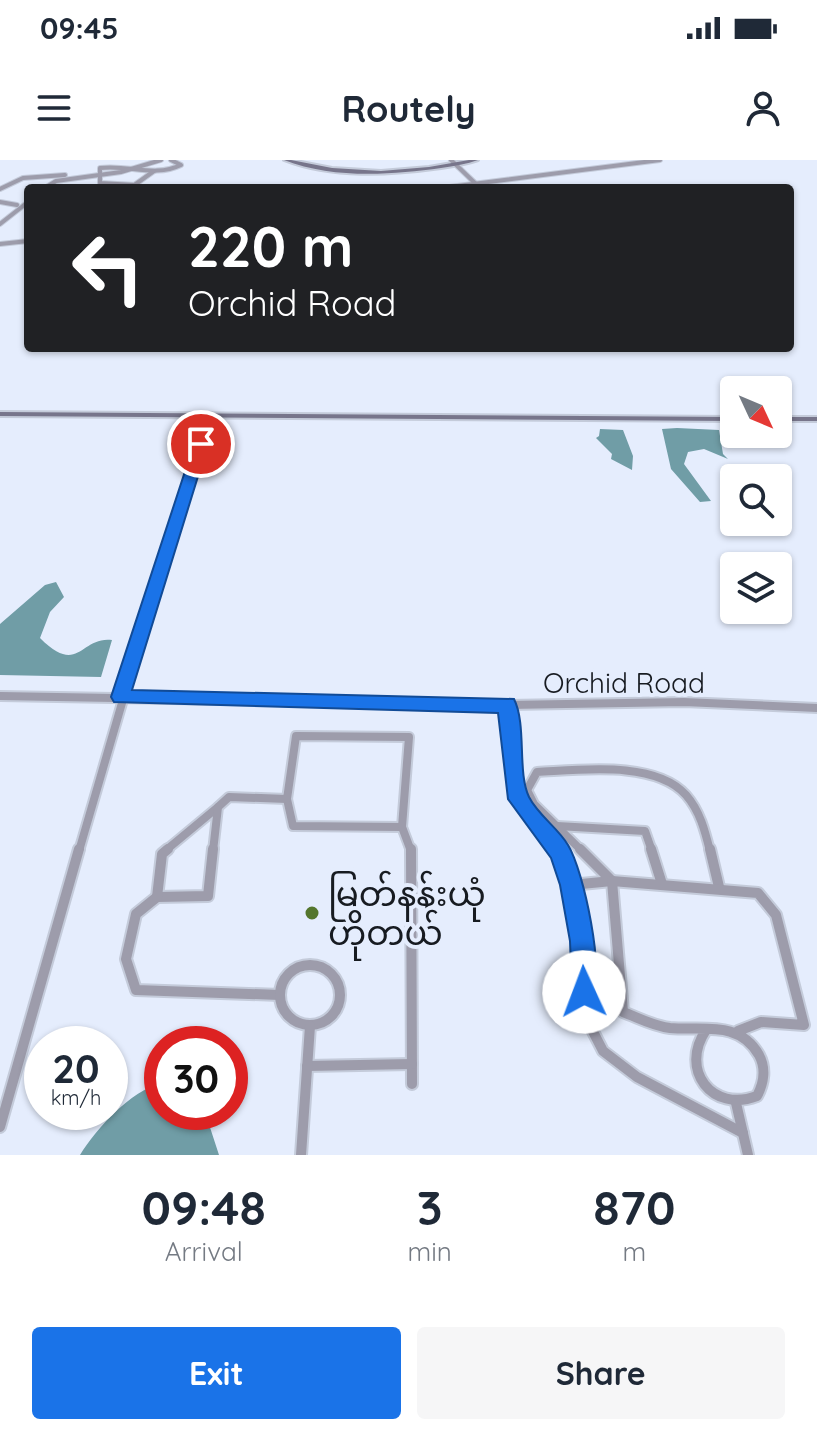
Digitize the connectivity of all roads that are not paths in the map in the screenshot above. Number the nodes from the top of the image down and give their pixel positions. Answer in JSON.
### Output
{"nodes":[{"id":1,"x":149,"y":160,"type":"edge"},
{"id":2,"x":161,"y":160,"type":"edge"},
{"id":3,"x":171,"y":160,"type":"edge"},
{"id":4,"x":286,"y":160,"type":"edge"},
{"id":5,"x":297,"y":160,"type":"edge"},
{"id":6,"x":476,"y":160,"type":"edge"},
{"id":7,"x":660,"y":160,"type":"edge"},
{"id":8,"x":123,"y":161,"type":"edge"},
{"id":9,"x":454,"y":161,"type":"edge"},
{"id":10,"x":136,"y":166,"type":"junction"},
{"id":11,"x":142,"y":167,"type":"junction"},
{"id":12,"x":154,"y":171,"type":"junction"},
{"id":13,"x":99,"y":173,"type":"junction"},
{"id":14,"x":65,"y":175,"type":"junction"},
{"id":15,"x":44,"y":184,"type":"edge"},
{"id":16,"x":51,"y":184,"type":"edge"},
{"id":17,"x":121,"y":184,"type":"joint"},
{"id":18,"x":136,"y":184,"type":"edge"},
{"id":19,"x":476,"y":184,"type":"joint"},
{"id":20,"x":0,"y":189,"type":"edge"},
{"id":21,"x":0,"y":202,"type":"edge"},
{"id":22,"x":24,"y":203,"type":"edge"},
{"id":23,"x":18,"y":208,"type":"junction"},
{"id":24,"x":24,"y":209,"type":"edge"},
{"id":25,"x":0,"y":218,"type":"edge"},
{"id":26,"x":0,"y":224,"type":"edge"},
{"id":27,"x":24,"y":241,"type":"edge"},
{"id":28,"x":0,"y":244,"type":"edge"},
{"id":29,"x":0,"y":414,"type":"edge"},
{"id":30,"x":210,"y":416,"type":"junction"},
{"id":31,"x":720,"y":419,"type":"edge"},
{"id":32,"x":792,"y":419,"type":"edge"},
{"id":33,"x":817,"y":419,"type":"edge"},
{"id":34,"x":0,"y":696,"type":"edge"},
{"id":35,"x":121,"y":697,"type":"junction"},
{"id":36,"x":507,"y":705,"type":"junction"},
{"id":37,"x":817,"y":708,"type":"edge"},
{"id":38,"x":287,"y":799,"type":"junction"},
{"id":39,"x":218,"y":807,"type":"junction"},
{"id":40,"x":557,"y":826,"type":"junction"},
{"id":41,"x":402,"y":827,"type":"junction"},
{"id":42,"x":612,"y":881,"type":"junction"},
{"id":43,"x":662,"y":884,"type":"junction"},
{"id":44,"x":571,"y":885,"type":"junction"},
{"id":45,"x":719,"y":887,"type":"junction"},
{"id":46,"x":157,"y":897,"type":"junction"},
{"id":47,"x":280,"y":995,"type":"junction"},
{"id":48,"x":310,"y":1026,"type":"junction"},
{"id":49,"x":706,"y":1030,"type":"junction"},
{"id":50,"x":738,"y":1031,"type":"junction"},
{"id":51,"x":412,"y":1064,"type":"junction"},
{"id":52,"x":307,"y":1066,"type":"junction"},
{"id":53,"x":412,"y":1084,"type":"dead end"},
{"id":54,"x":736,"y":1103,"type":"junction"},
{"id":55,"x":0,"y":1127,"type":"edge"},
{"id":56,"x":743,"y":1133,"type":"junction"},
{"id":57,"x":301,"y":1155,"type":"edge"},
{"id":58,"x":748,"y":1155,"type":"edge"}],
"edges":[{"from":1,"to":10,"type":"street"},
{"from":2,"to":11,"type":"street"},
{"from":3,"to":12,"type":"street"},
{"from":4,"to":9,"type":"main road"},
{"from":5,"to":9,"type":"main road"},
{"from":6,"to":9,"type":"main road"},
{"from":7,"to":19,"type":"street"},
{"from":8,"to":10,"type":"street"},
{"from":8,"to":13,"type":"street"},
{"from":9,"to":19,"type":"street"},
{"from":10,"to":11,"type":"street"},
{"from":10,"to":13,"type":"street"},
{"from":10,"to":17,"type":"street"},
{"from":11,"to":12,"type":"street"},
{"from":12,"to":18,"type":"street"},
{"from":13,"to":14,"type":"street"},
{"from":13,"to":16,"type":"street"},
{"from":13,"to":17,"type":"street"},
{"from":14,"to":15,"type":"street"},
{"from":14,"to":20,"type":"street"},
{"from":21,"to":23,"type":"street"},
{"from":22,"to":23,"type":"street"},
{"from":23,"to":24,"type":"street"},
{"from":23,"to":25,"type":"street"},
{"from":23,"to":26,"type":"street"},
{"from":27,"to":28,"type":"street"},
{"from":29,"to":30,"type":"main road"},
{"from":30,"to":31,"type":"main road"},
{"from":30,"to":35,"type":"street"},
{"from":32,"to":33,"type":"main road"},
{"from":34,"to":35,"type":"street","name":"Orchid Road"},
{"from":35,"to":36,"type":"street","name":"Orchid Road"},
{"from":35,"to":55,"type":"street"},
{"from":36,"to":37,"type":"street","name":"Orchid Road"},
{"from":36,"to":44,"type":"street"},
{"from":38,"to":39,"type":"street"},
{"from":38,"to":41,"type":"street"},
{"from":38,"to":41,"type":"street"},
{"from":39,"to":46,"type":"street"},
{"from":39,"to":46,"type":"street"},
{"from":40,"to":42,"type":"street"},
{"from":40,"to":43,"type":"street"},
{"from":40,"to":45,"type":"street"},
{"from":41,"to":51,"type":"street"},
{"from":42,"to":43,"type":"street"},
{"from":42,"to":44,"type":"street"},
{"from":42,"to":49,"type":"street"},
{"from":43,"to":45,"type":"street"},
{"from":44,"to":56,"type":"street"},
{"from":45,"to":50,"type":"street"},
{"from":46,"to":47,"type":"street"},
{"from":47,"to":48,"type":"street"},
{"from":47,"to":48,"type":"street"},
{"from":48,"to":52,"type":"street"},
{"from":49,"to":50,"type":"street"},
{"from":49,"to":54,"type":"street"},
{"from":50,"to":54,"type":"street"},
{"from":51,"to":52,"type":"street"},
{"from":51,"to":53,"type":"street"},
{"from":52,"to":57,"type":"street"},
{"from":54,"to":56,"type":"street"},
{"from":56,"to":58,"type":"street"}]}
